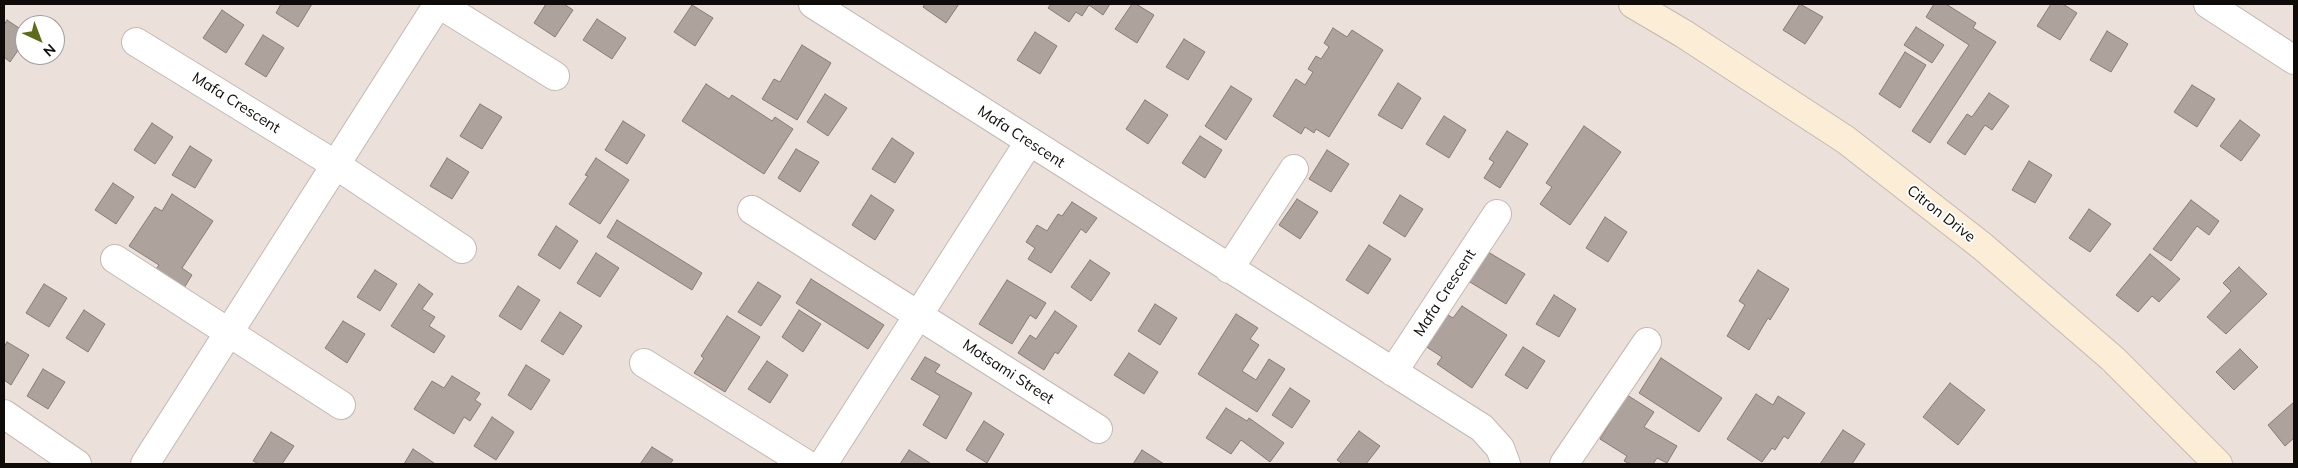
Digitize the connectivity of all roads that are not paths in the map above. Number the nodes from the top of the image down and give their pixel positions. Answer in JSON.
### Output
{"nodes":[{"id":1,"x":439,"y":4,"type":"edge"},
{"id":2,"x":813,"y":4,"type":"edge"},
{"id":3,"x":1633,"y":4,"type":"edge"},
{"id":4,"x":2208,"y":4,"type":"edge"},
{"id":5,"x":136,"y":42,"type":"dead end"},
{"id":6,"x":2294,"y":60,"type":"edge"},
{"id":7,"x":555,"y":76,"type":"dead end"},
{"id":8,"x":1029,"y":142,"type":"junction"},
{"id":9,"x":336,"y":165,"type":"junction"},
{"id":10,"x":1294,"y":169,"type":"dead end"},
{"id":11,"x":752,"y":210,"type":"dead end"},
{"id":12,"x":1497,"y":214,"type":"dead end"},
{"id":13,"x":462,"y":249,"type":"dead end"},
{"id":14,"x":115,"y":259,"type":"dead end"},
{"id":15,"x":1229,"y":269,"type":"junction"},
{"id":16,"x":918,"y":315,"type":"junction"},
{"id":17,"x":229,"y":332,"type":"junction"},
{"id":18,"x":1647,"y":342,"type":"dead end"},
{"id":19,"x":644,"y":363,"type":"dead end"},
{"id":20,"x":1393,"y":372,"type":"junction"},
{"id":21,"x":341,"y":405,"type":"dead end"},
{"id":22,"x":4,"y":414,"type":"edge"},
{"id":23,"x":1098,"y":430,"type":"dead end"},
{"id":24,"x":78,"y":464,"type":"edge"},
{"id":25,"x":145,"y":464,"type":"edge"},
{"id":26,"x":806,"y":464,"type":"edge"},
{"id":27,"x":824,"y":464,"type":"edge"},
{"id":28,"x":1506,"y":464,"type":"edge"},
{"id":29,"x":1564,"y":464,"type":"edge"},
{"id":30,"x":2218,"y":464,"type":"edge"}],
"edges":[{"from":1,"to":7,"type":"street"},
{"from":1,"to":9,"type":"street"},
{"from":2,"to":8,"type":"street","name":"Mafa Crescent"},
{"from":3,"to":30,"type":"street","name":"Citron Drive"},
{"from":4,"to":6,"type":"street"},
{"from":5,"to":9,"type":"street","name":"Mafa Crescent"},
{"from":8,"to":15,"type":"street","name":"Mafa Crescent"},
{"from":8,"to":16,"type":"street"},
{"from":9,"to":13,"type":"street","name":"Mafa Crescent"},
{"from":9,"to":17,"type":"street"},
{"from":10,"to":15,"type":"street"},
{"from":11,"to":16,"type":"street","name":"Motsami Street"},
{"from":12,"to":20,"type":"street","name":"Mafa Crescent"},
{"from":14,"to":17,"type":"street"},
{"from":15,"to":20,"type":"street","name":"Mafa Crescent"},
{"from":16,"to":23,"type":"street","name":"Motsami Street"},
{"from":16,"to":27,"type":"street"},
{"from":17,"to":21,"type":"street"},
{"from":17,"to":25,"type":"street"},
{"from":18,"to":29,"type":"street"},
{"from":19,"to":26,"type":"street"},
{"from":20,"to":28,"type":"street","name":"Mafa Crescent"},
{"from":22,"to":24,"type":"street"}]}
